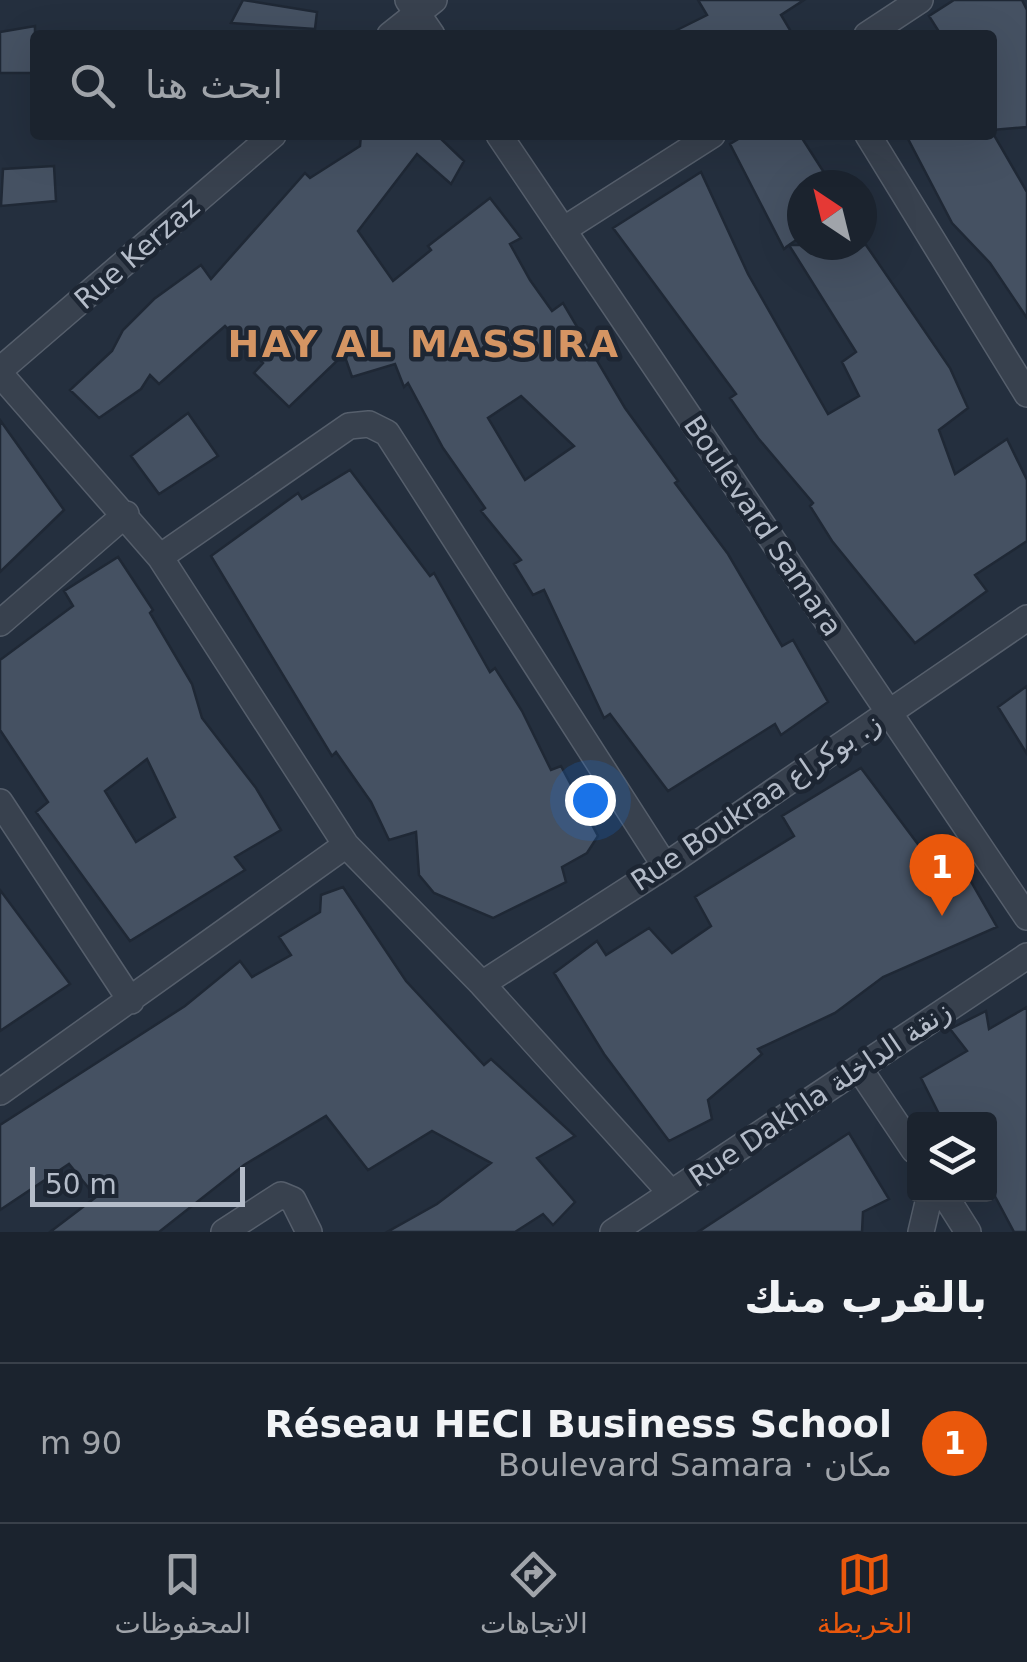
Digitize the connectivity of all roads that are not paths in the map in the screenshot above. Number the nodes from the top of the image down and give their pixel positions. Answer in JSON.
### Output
{"nodes":[{"id":1,"x":920,"y":0,"type":"edge"},
{"id":2,"x":420,"y":4,"type":"edge"},
{"id":3,"x":395,"y":30,"type":"edge"},
{"id":4,"x":430,"y":30,"type":"edge"},
{"id":5,"x":875,"y":30,"type":"edge"},
{"id":6,"x":267,"y":140,"type":"edge"},
{"id":7,"x":502,"y":140,"type":"edge"},
{"id":8,"x":704,"y":140,"type":"edge"},
{"id":9,"x":871,"y":140,"type":"edge"},
{"id":10,"x":563,"y":230,"type":"junction"},
{"id":11,"x":0,"y":372,"type":"edge"},
{"id":12,"x":1027,"y":394,"type":"edge"},
{"id":13,"x":126,"y":514,"type":"junction"},
{"id":14,"x":160,"y":557,"type":"junction"},
{"id":15,"x":1027,"y":618,"type":"edge"},
{"id":16,"x":0,"y":624,"type":"edge"},
{"id":17,"x":888,"y":712,"type":"junction"},
{"id":18,"x":0,"y":802,"type":"edge"},
{"id":19,"x":346,"y":845,"type":"junction"},
{"id":20,"x":665,"y":866,"type":"junction"},
{"id":21,"x":1027,"y":918,"type":"edge"},
{"id":22,"x":1027,"y":956,"type":"edge"},
{"id":23,"x":482,"y":984,"type":"junction"},
{"id":24,"x":131,"y":1001,"type":"junction"},
{"id":25,"x":858,"y":1068,"type":"junction"},
{"id":26,"x":0,"y":1092,"type":"edge"},
{"id":27,"x":907,"y":1140,"type":"edge"},
{"id":28,"x":671,"y":1193,"type":"junction"},
{"id":29,"x":928,"y":1202,"type":"edge"},
{"id":30,"x":949,"y":1202,"type":"edge"},
{"id":31,"x":224,"y":1232,"type":"edge"},
{"id":32,"x":308,"y":1232,"type":"edge"},
{"id":33,"x":613,"y":1232,"type":"edge"},
{"id":34,"x":921,"y":1232,"type":"edge"},
{"id":35,"x":968,"y":1232,"type":"edge"}],
"edges":[{"from":1,"to":5,"type":"street"},
{"from":2,"to":3,"type":"street"},
{"from":2,"to":4,"type":"street"},
{"from":6,"to":11,"type":"street","name":"Rue Kerzaz"},
{"from":7,"to":10,"type":"street","name":"Boulevard Samara"},
{"from":8,"to":10,"type":"street"},
{"from":9,"to":12,"type":"street"},
{"from":10,"to":17,"type":"street","name":"Boulevard Samara"},
{"from":11,"to":13,"type":"street"},
{"from":13,"to":14,"type":"street"},
{"from":13,"to":16,"type":"street"},
{"from":14,"to":19,"type":"street"},
{"from":14,"to":20,"type":"street"},
{"from":15,"to":17,"type":"street","name":"Rue Boukraa ز. بوكراع"},
{"from":17,"to":20,"type":"street","name":"Rue Boukraa ز. بوكراع"},
{"from":17,"to":21,"type":"street","name":"Boulevard Samara"},
{"from":18,"to":24,"type":"street"},
{"from":19,"to":23,"type":"street"},
{"from":19,"to":24,"type":"street"},
{"from":20,"to":23,"type":"street","name":"Rue Boukraa ز. بوكراع"},
{"from":22,"to":25,"type":"street","name":"Rue Dakhla زنقة الداخلة"},
{"from":23,"to":28,"type":"street"},
{"from":24,"to":26,"type":"street"},
{"from":25,"to":27,"type":"street"},
{"from":25,"to":28,"type":"street","name":"Rue Dakhla زنقة الداخلة"},
{"from":28,"to":33,"type":"street","name":"Rue Dakhla زنقة الداخلة"},
{"from":29,"to":34,"type":"street"},
{"from":30,"to":35,"type":"street"},
{"from":31,"to":32,"type":"street"}]}
